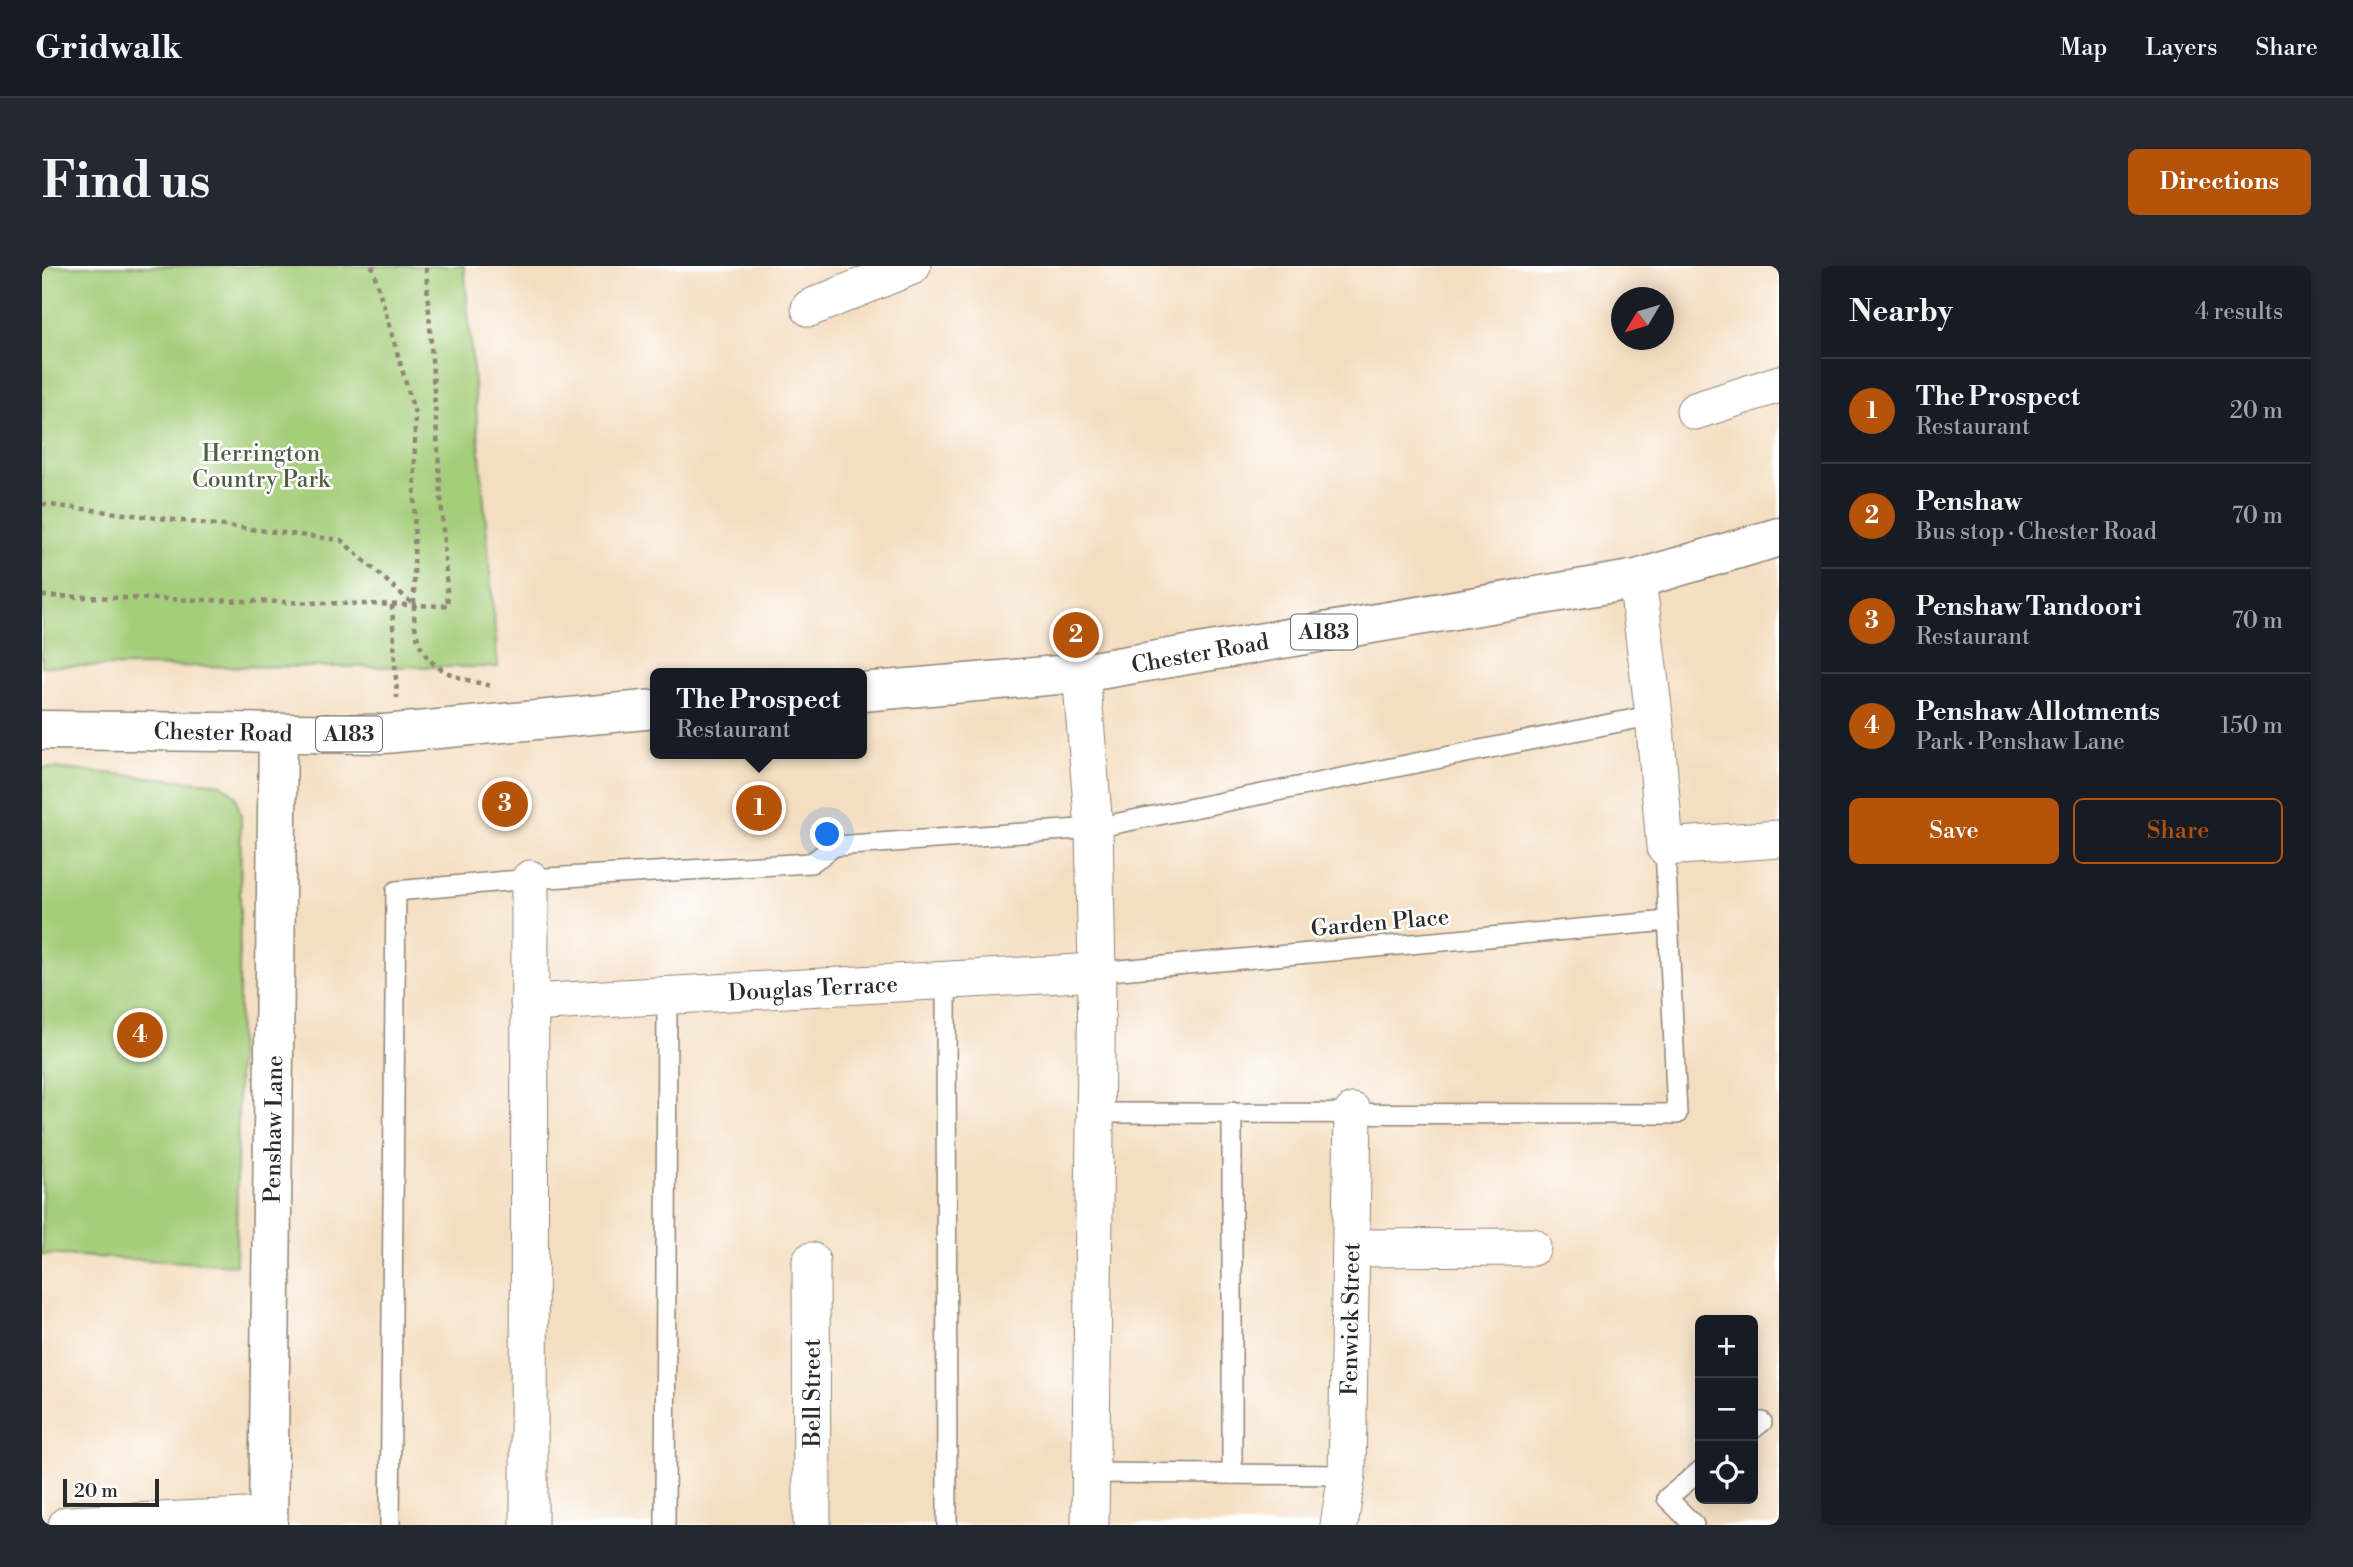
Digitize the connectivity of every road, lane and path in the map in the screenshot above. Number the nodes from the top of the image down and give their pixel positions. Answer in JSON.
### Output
{"nodes":[{"id":1,"x":372,"y":266,"type":"edge"},
{"id":2,"x":426,"y":266,"type":"edge"},
{"id":3,"x":912,"y":266,"type":"edge"},
{"id":4,"x":810,"y":308,"type":"dead end"},
{"id":5,"x":1779,"y":384,"type":"edge"},
{"id":6,"x":1695,"y":411,"type":"dead end"},
{"id":7,"x":42,"y":504,"type":"edge"},
{"id":8,"x":1779,"y":537,"type":"edge"},
{"id":9,"x":1637,"y":579,"type":"junction"},
{"id":10,"x":42,"y":596,"type":"edge"},
{"id":11,"x":392,"y":604,"type":"junction"},
{"id":12,"x":414,"y":605,"type":"junction"},
{"id":13,"x":1081,"y":673,"type":"junction"},
{"id":14,"x":503,"y":689,"type":"dead end"},
{"id":15,"x":867,"y":692,"type":"edge"},
{"id":16,"x":650,"y":710,"type":"edge"},
{"id":17,"x":1654,"y":715,"type":"junction"},
{"id":18,"x":42,"y":730,"type":"edge"},
{"id":19,"x":399,"y":732,"type":"junction"},
{"id":20,"x":278,"y":733,"type":"junction"},
{"id":21,"x":1094,"y":828,"type":"junction"},
{"id":22,"x":1779,"y":839,"type":"edge"},
{"id":23,"x":1665,"y":847,"type":"junction"},
{"id":24,"x":530,"y":879,"type":"junction"},
{"id":25,"x":1668,"y":921,"type":"junction"},
{"id":26,"x":1097,"y":972,"type":"junction"},
{"id":27,"x":946,"y":981,"type":"junction"},
{"id":28,"x":667,"y":996,"type":"junction"},
{"id":29,"x":529,"y":1003,"type":"junction"},
{"id":30,"x":1232,"y":1112,"type":"junction"},
{"id":31,"x":1353,"y":1112,"type":"junction"},
{"id":32,"x":1095,"y":1113,"type":"junction"},
{"id":33,"x":1532,"y":1247,"type":"dead end"},
{"id":34,"x":1351,"y":1248,"type":"junction"},
{"id":35,"x":811,"y":1261,"type":"dead end"},
{"id":36,"x":1090,"y":1473,"type":"junction"},
{"id":37,"x":1232,"y":1474,"type":"junction"},
{"id":38,"x":1348,"y":1475,"type":"junction"},
{"id":39,"x":1695,"y":1475,"type":"edge"},
{"id":40,"x":268,"y":1521,"type":"edge"},
{"id":41,"x":67,"y":1525,"type":"edge"},
{"id":42,"x":390,"y":1525,"type":"edge"},
{"id":43,"x":529,"y":1525,"type":"edge"},
{"id":44,"x":665,"y":1525,"type":"edge"},
{"id":45,"x":812,"y":1525,"type":"edge"},
{"id":46,"x":947,"y":1525,"type":"edge"},
{"id":47,"x":1090,"y":1525,"type":"edge"},
{"id":48,"x":1339,"y":1525,"type":"edge"},
{"id":49,"x":1694,"y":1525,"type":"edge"}],
"edges":[{"from":1,"to":12,"type":"path"},
{"from":2,"to":12,"type":"path"},
{"from":3,"to":4,"type":"street"},
{"from":5,"to":6,"type":"street"},
{"from":7,"to":12,"type":"path"},
{"from":8,"to":9,"type":"main road","name":"Chester Road","number":"A183"},
{"from":9,"to":13,"type":"main road","name":"Chester Road","number":"A183"},
{"from":9,"to":17,"type":"street"},
{"from":10,"to":11,"type":"path"},
{"from":11,"to":12,"type":"path"},
{"from":11,"to":19,"type":"path"},
{"from":12,"to":14,"type":"path"},
{"from":13,"to":15,"type":"main road","name":"Chester Road","number":"A183"},
{"from":13,"to":21,"type":"street"},
{"from":16,"to":19,"type":"main road","name":"Chester Road","number":"A183"},
{"from":17,"to":21,"type":"lane"},
{"from":17,"to":23,"type":"street"},
{"from":18,"to":20,"type":"main road","name":"Chester Road","number":"A183"},
{"from":19,"to":20,"type":"main road","name":"Chester Road","number":"A183"},
{"from":20,"to":40,"type":"main road","name":"Penshaw Lane"},
{"from":21,"to":24,"type":"lane"},
{"from":21,"to":26,"type":"street"},
{"from":22,"to":23,"type":"street"},
{"from":23,"to":25,"type":"lane"},
{"from":24,"to":29,"type":"street"},
{"from":24,"to":42,"type":"lane"},
{"from":25,"to":26,"type":"lane","name":"Garden Place"},
{"from":25,"to":31,"type":"lane"},
{"from":26,"to":27,"type":"street","name":"Douglas Terrace"},
{"from":26,"to":32,"type":"street"},
{"from":27,"to":28,"type":"street","name":"Douglas Terrace"},
{"from":27,"to":46,"type":"lane"},
{"from":28,"to":29,"type":"street","name":"Douglas Terrace"},
{"from":28,"to":44,"type":"lane"},
{"from":29,"to":43,"type":"street"},
{"from":30,"to":31,"type":"lane"},
{"from":30,"to":32,"type":"lane"},
{"from":30,"to":37,"type":"lane"},
{"from":31,"to":34,"type":"street","name":"Fenwick Street"},
{"from":32,"to":36,"type":"street"},
{"from":33,"to":34,"type":"street"},
{"from":34,"to":38,"type":"street","name":"Fenwick Street"},
{"from":35,"to":45,"type":"street","name":"Bell Street"},
{"from":36,"to":37,"type":"lane"},
{"from":36,"to":47,"type":"street"},
{"from":37,"to":38,"type":"lane"},
{"from":38,"to":48,"type":"street","name":"Fenwick Street"},
{"from":39,"to":49,"type":"lane"},
{"from":40,"to":41,"type":"street"}]}
